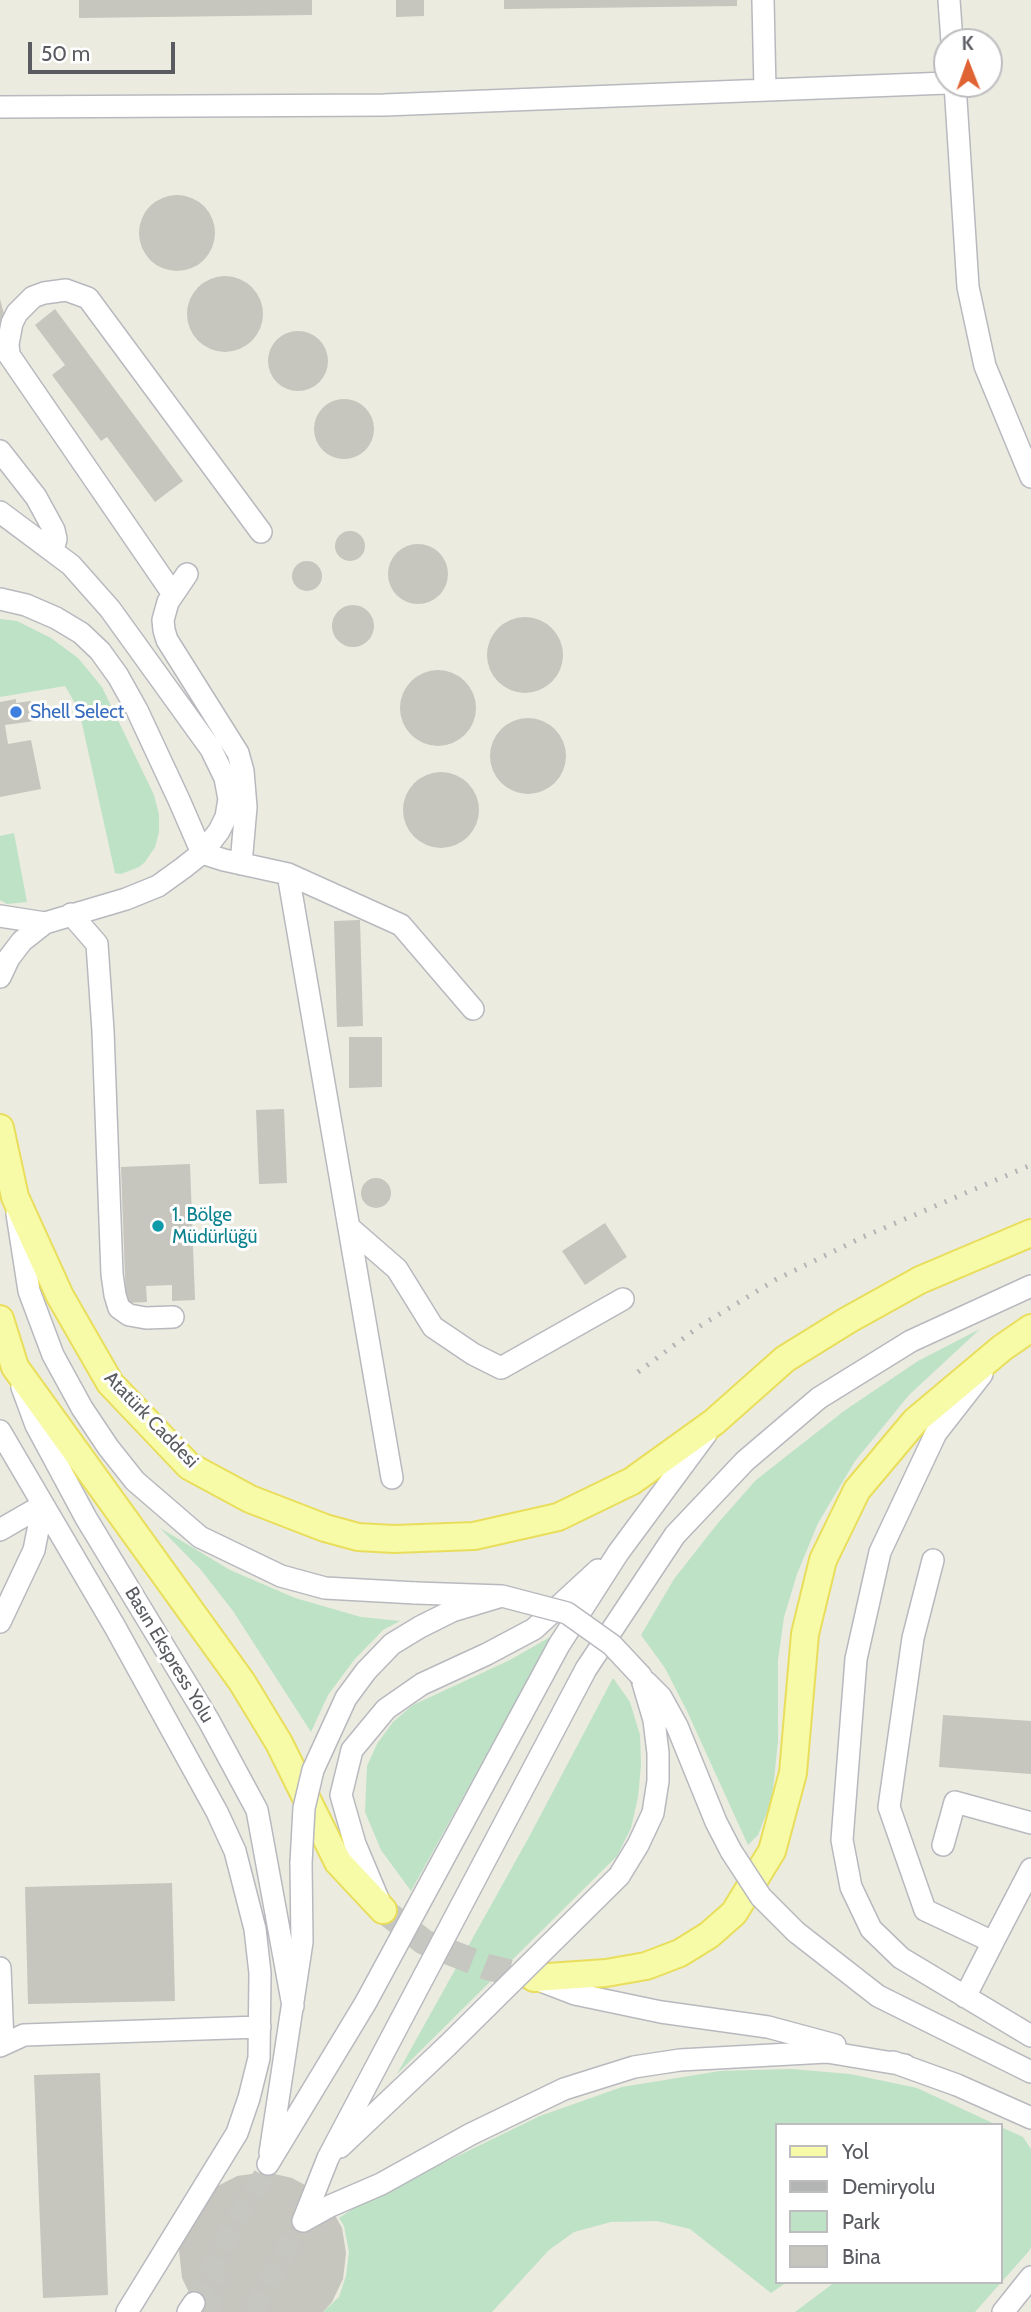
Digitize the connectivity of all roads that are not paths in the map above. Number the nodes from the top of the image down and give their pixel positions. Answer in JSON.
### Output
{"nodes":[{"id":1,"x":763,"y":0,"type":"edge"},
{"id":2,"x":950,"y":0,"type":"edge"},
{"id":3,"x":951,"y":28,"type":"edge"},
{"id":4,"x":933,"y":84,"type":"edge"},
{"id":5,"x":765,"y":90,"type":"junction"},
{"id":6,"x":956,"y":98,"type":"edge"},
{"id":7,"x":0,"y":107,"type":"edge"},
{"id":8,"x":0,"y":451,"type":"edge"},
{"id":9,"x":1031,"y":477,"type":"edge"},
{"id":10,"x":0,"y":512,"type":"edge"},
{"id":11,"x":261,"y":532,"type":"dead end"},
{"id":12,"x":53,"y":550,"type":"junction"},
{"id":13,"x":187,"y":574,"type":"dead end"},
{"id":14,"x":173,"y":594,"type":"junction"},
{"id":15,"x":0,"y":599,"type":"edge"},
{"id":16,"x":202,"y":853,"type":"junction"},
{"id":17,"x":242,"y":864,"type":"junction"},
{"id":18,"x":288,"y":873,"type":"junction"},
{"id":19,"x":71,"y":914,"type":"junction"},
{"id":20,"x":0,"y":916,"type":"edge"},
{"id":21,"x":44,"y":923,"type":"junction"},
{"id":22,"x":0,"y":977,"type":"edge"},
{"id":23,"x":472,"y":1009,"type":"dead end"},
{"id":24,"x":0,"y":1128,"type":"edge"},
{"id":25,"x":15,"y":1197,"type":"junction"},
{"id":26,"x":351,"y":1229,"type":"junction"},
{"id":27,"x":1030,"y":1233,"type":"edge"},
{"id":28,"x":1031,"y":1286,"type":"edge"},
{"id":29,"x":623,"y":1299,"type":"dead end"},
{"id":30,"x":173,"y":1317,"type":"dead end"},
{"id":31,"x":0,"y":1319,"type":"edge"},
{"id":32,"x":1031,"y":1328,"type":"edge"},
{"id":33,"x":1002,"y":1348,"type":"junction"},
{"id":34,"x":15,"y":1367,"type":"junction"},
{"id":35,"x":714,"y":1422,"type":"junction"},
{"id":36,"x":0,"y":1431,"type":"edge"},
{"id":37,"x":392,"y":1478,"type":"dead end"},
{"id":38,"x":43,"y":1505,"type":"junction"},
{"id":39,"x":0,"y":1531,"type":"edge"},
{"id":40,"x":618,"y":1553,"type":"junction"},
{"id":41,"x":933,"y":1560,"type":"dead end"},
{"id":42,"x":502,"y":1596,"type":"junction"},
{"id":43,"x":0,"y":1622,"type":"edge"},
{"id":44,"x":641,"y":1676,"type":"junction"},
{"id":45,"x":1031,"y":1823,"type":"edge"},
{"id":46,"x":943,"y":1845,"type":"dead end"},
{"id":47,"x":1031,"y":1869,"type":"edge"},
{"id":48,"x":383,"y":1910,"type":"joint"},
{"id":49,"x":993,"y":1942,"type":"junction"},
{"id":50,"x":0,"y":1968,"type":"edge"},
{"id":51,"x":534,"y":1978,"type":"joint"},
{"id":52,"x":965,"y":1997,"type":"junction"},
{"id":53,"x":293,"y":2006,"type":"junction"},
{"id":54,"x":260,"y":2027,"type":"junction"},
{"id":55,"x":1031,"y":2036,"type":"edge"},
{"id":56,"x":2,"y":2045,"type":"edge"},
{"id":57,"x":905,"y":2065,"type":"junction"},
{"id":58,"x":1031,"y":2072,"type":"edge"},
{"id":59,"x":1031,"y":2118,"type":"edge"},
{"id":60,"x":328,"y":2158,"type":"junction"},
{"id":61,"x":1031,"y":2277,"type":"edge"},
{"id":62,"x":127,"y":2312,"type":"edge"},
{"id":63,"x":1003,"y":2312,"type":"edge"}],
"edges":[{"from":1,"to":5,"type":"street"},
{"from":2,"to":3,"type":"street"},
{"from":4,"to":5,"type":"street"},
{"from":5,"to":7,"type":"street"},
{"from":6,"to":9,"type":"street"},
{"from":8,"to":12,"type":"street"},
{"from":10,"to":12,"type":"street"},
{"from":11,"to":14,"type":"street"},
{"from":12,"to":16,"type":"street"},
{"from":13,"to":14,"type":"street"},
{"from":14,"to":17,"type":"street"},
{"from":15,"to":16,"type":"street"},
{"from":16,"to":17,"type":"street"},
{"from":16,"to":19,"type":"street"},
{"from":17,"to":18,"type":"street"},
{"from":18,"to":23,"type":"street"},
{"from":18,"to":26,"type":"street"},
{"from":19,"to":21,"type":"street"},
{"from":19,"to":30,"type":"street"},
{"from":20,"to":21,"type":"street"},
{"from":21,"to":22,"type":"street"},
{"from":24,"to":25,"type":"main road","name":"Atatürk Caddesi"},
{"from":25,"to":35,"type":"main road","name":"Atatürk Caddesi"},
{"from":25,"to":42,"type":"street","bridge":true},
{"from":26,"to":29,"type":"street"},
{"from":26,"to":37,"type":"street"},
{"from":27,"to":35,"type":"main road","name":"Atatürk Caddesi"},
{"from":28,"to":60,"type":"street"},
{"from":31,"to":34,"type":"main road","name":"Basın Ekspress Yolu"},
{"from":32,"to":33,"type":"main road"},
{"from":33,"to":51,"type":"main road"},
{"from":33,"to":52,"type":"street"},
{"from":34,"to":48,"type":"main road"},
{"from":34,"to":53,"type":"street","name":"Basın Ekspress Yolu"},
{"from":35,"to":40,"type":"street"},
{"from":36,"to":38,"type":"street"},
{"from":38,"to":39,"type":"street"},
{"from":38,"to":43,"type":"street"},
{"from":38,"to":54,"type":"street"},
{"from":40,"to":48,"type":"street"},
{"from":40,"to":53,"type":"street"},
{"from":41,"to":49,"type":"street"},
{"from":42,"to":44,"type":"street","bridge":true},
{"from":42,"to":53,"type":"street","bridge":true},
{"from":44,"to":58,"type":"street","bridge":true},
{"from":44,"to":60,"type":"street","bridge":true},
{"from":45,"to":46,"type":"street"},
{"from":47,"to":49,"type":"street"},
{"from":49,"to":52,"type":"street"},
{"from":50,"to":56,"type":"street"},
{"from":51,"to":57,"type":"street"},
{"from":52,"to":55,"type":"street"},
{"from":54,"to":56,"type":"street"},
{"from":54,"to":62,"type":"street"},
{"from":57,"to":59,"type":"street"},
{"from":57,"to":60,"type":"street"},
{"from":61,"to":63,"type":"street"}]}
